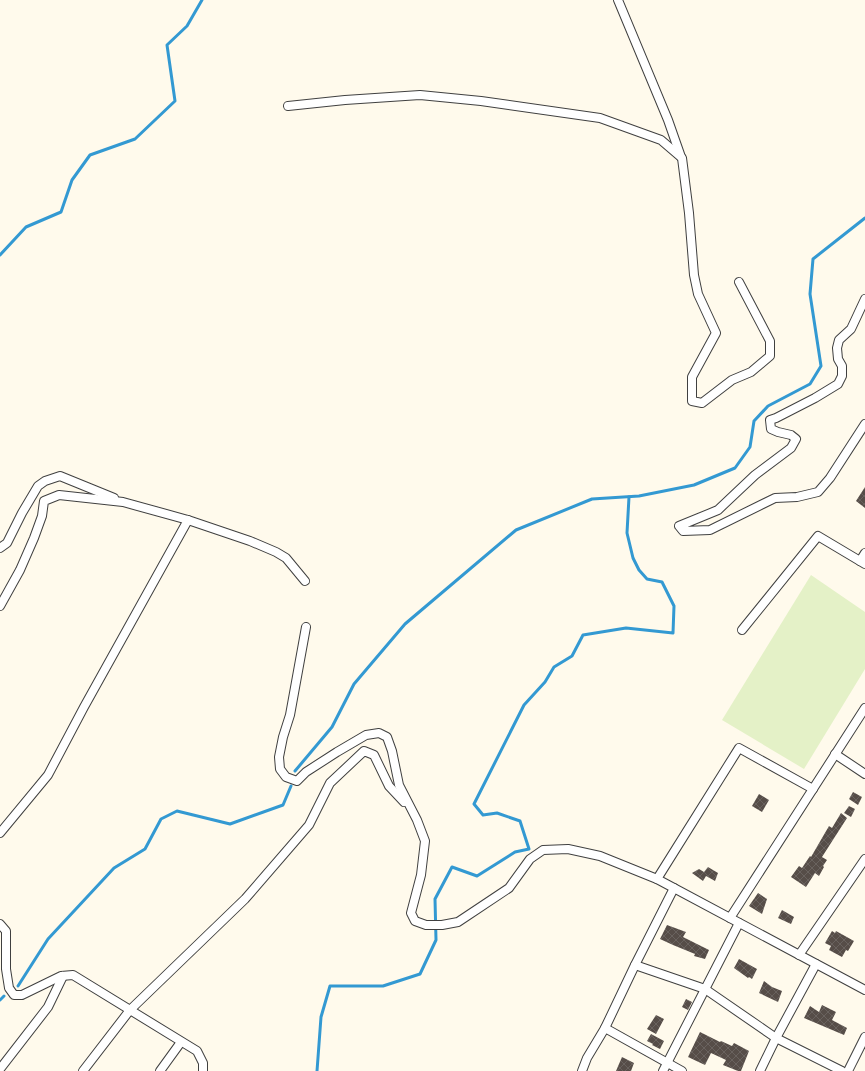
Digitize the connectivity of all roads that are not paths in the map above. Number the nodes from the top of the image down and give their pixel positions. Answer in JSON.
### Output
{"nodes":[{"id":1,"x":618,"y":0,"type":"edge"},
{"id":2,"x":288,"y":106,"type":"dead end"},
{"id":3,"x":682,"y":158,"type":"junction"},
{"id":4,"x":739,"y":282,"type":"dead end"},
{"id":5,"x":865,"y":299,"type":"edge"},
{"id":6,"x":865,"y":424,"type":"edge"},
{"id":7,"x":124,"y":502,"type":"junction"},
{"id":8,"x":188,"y":520,"type":"junction"},
{"id":9,"x":0,"y":548,"type":"edge"},
{"id":10,"x":865,"y":553,"type":"edge"},
{"id":11,"x":862,"y":563,"type":"edge"},
{"id":12,"x":305,"y":581,"type":"dead end"},
{"id":13,"x":0,"y":606,"type":"edge"},
{"id":14,"x":306,"y":627,"type":"dead end"},
{"id":15,"x":742,"y":630,"type":"dead end"},
{"id":16,"x":865,"y":708,"type":"edge"},
{"id":17,"x":835,"y":754,"type":"junction"},
{"id":18,"x":865,"y":774,"type":"edge"},
{"id":19,"x":813,"y":789,"type":"junction"},
{"id":20,"x":412,"y":810,"type":"junction"},
{"id":21,"x":0,"y":833,"type":"edge"},
{"id":22,"x":865,"y":859,"type":"edge"},
{"id":23,"x":657,"y":879,"type":"junction"},
{"id":24,"x":674,"y":888,"type":"junction"},
{"id":25,"x":730,"y":918,"type":"junction"},
{"id":26,"x":739,"y":923,"type":"junction"},
{"id":27,"x":0,"y":924,"type":"edge"},
{"id":28,"x":799,"y":955,"type":"junction"},
{"id":29,"x":816,"y":964,"type":"junction"},
{"id":30,"x":635,"y":965,"type":"junction"},
{"id":31,"x":63,"y":976,"type":"junction"},
{"id":32,"x":705,"y":989,"type":"junction"},
{"id":33,"x":865,"y":990,"type":"edge"},
{"id":34,"x":130,"y":1010,"type":"junction"},
{"id":35,"x":605,"y":1028,"type":"junction"},
{"id":36,"x":865,"y":1037,"type":"edge"},
{"id":37,"x":776,"y":1038,"type":"junction"},
{"id":38,"x":181,"y":1042,"type":"junction"},
{"id":39,"x":667,"y":1063,"type":"junction"},
{"id":40,"x":0,"y":1069,"type":"edge"},
{"id":41,"x":83,"y":1071,"type":"edge"},
{"id":42,"x":160,"y":1071,"type":"edge"},
{"id":43,"x":203,"y":1071,"type":"edge"},
{"id":44,"x":582,"y":1071,"type":"edge"},
{"id":45,"x":663,"y":1071,"type":"edge"},
{"id":46,"x":682,"y":1071,"type":"edge"},
{"id":47,"x":760,"y":1071,"type":"edge"},
{"id":48,"x":842,"y":1071,"type":"edge"},
{"id":49,"x":848,"y":1071,"type":"edge"}],
"edges":[{"from":1,"to":3,"type":"street"},
{"from":2,"to":3,"type":"street"},
{"from":3,"to":4,"type":"street"},
{"from":5,"to":6,"type":"street"},
{"from":7,"to":8,"type":"street"},
{"from":7,"to":9,"type":"street"},
{"from":7,"to":13,"type":"street"},
{"from":8,"to":12,"type":"street"},
{"from":8,"to":21,"type":"street"},
{"from":10,"to":11,"type":"street"},
{"from":11,"to":15,"type":"street"},
{"from":14,"to":20,"type":"street"},
{"from":16,"to":17,"type":"street"},
{"from":17,"to":18,"type":"street"},
{"from":17,"to":19,"type":"street"},
{"from":19,"to":23,"type":"street"},
{"from":19,"to":25,"type":"street"},
{"from":20,"to":23,"type":"street"},
{"from":20,"to":34,"type":"street"},
{"from":22,"to":28,"type":"street"},
{"from":23,"to":24,"type":"street"},
{"from":24,"to":25,"type":"street"},
{"from":24,"to":30,"type":"street"},
{"from":25,"to":26,"type":"street"},
{"from":26,"to":28,"type":"street"},
{"from":26,"to":32,"type":"street"},
{"from":27,"to":31,"type":"street"},
{"from":28,"to":29,"type":"street"},
{"from":29,"to":33,"type":"street"},
{"from":29,"to":37,"type":"street"},
{"from":30,"to":32,"type":"street"},
{"from":30,"to":35,"type":"street"},
{"from":31,"to":34,"type":"street"},
{"from":31,"to":40,"type":"street"},
{"from":32,"to":37,"type":"street"},
{"from":32,"to":39,"type":"street"},
{"from":34,"to":38,"type":"street"},
{"from":34,"to":41,"type":"street"},
{"from":35,"to":39,"type":"street"},
{"from":35,"to":44,"type":"street"},
{"from":36,"to":49,"type":"street"},
{"from":37,"to":47,"type":"street"},
{"from":37,"to":48,"type":"street"},
{"from":38,"to":42,"type":"street"},
{"from":38,"to":43,"type":"street"},
{"from":39,"to":45,"type":"street"},
{"from":39,"to":46,"type":"street"}]}
